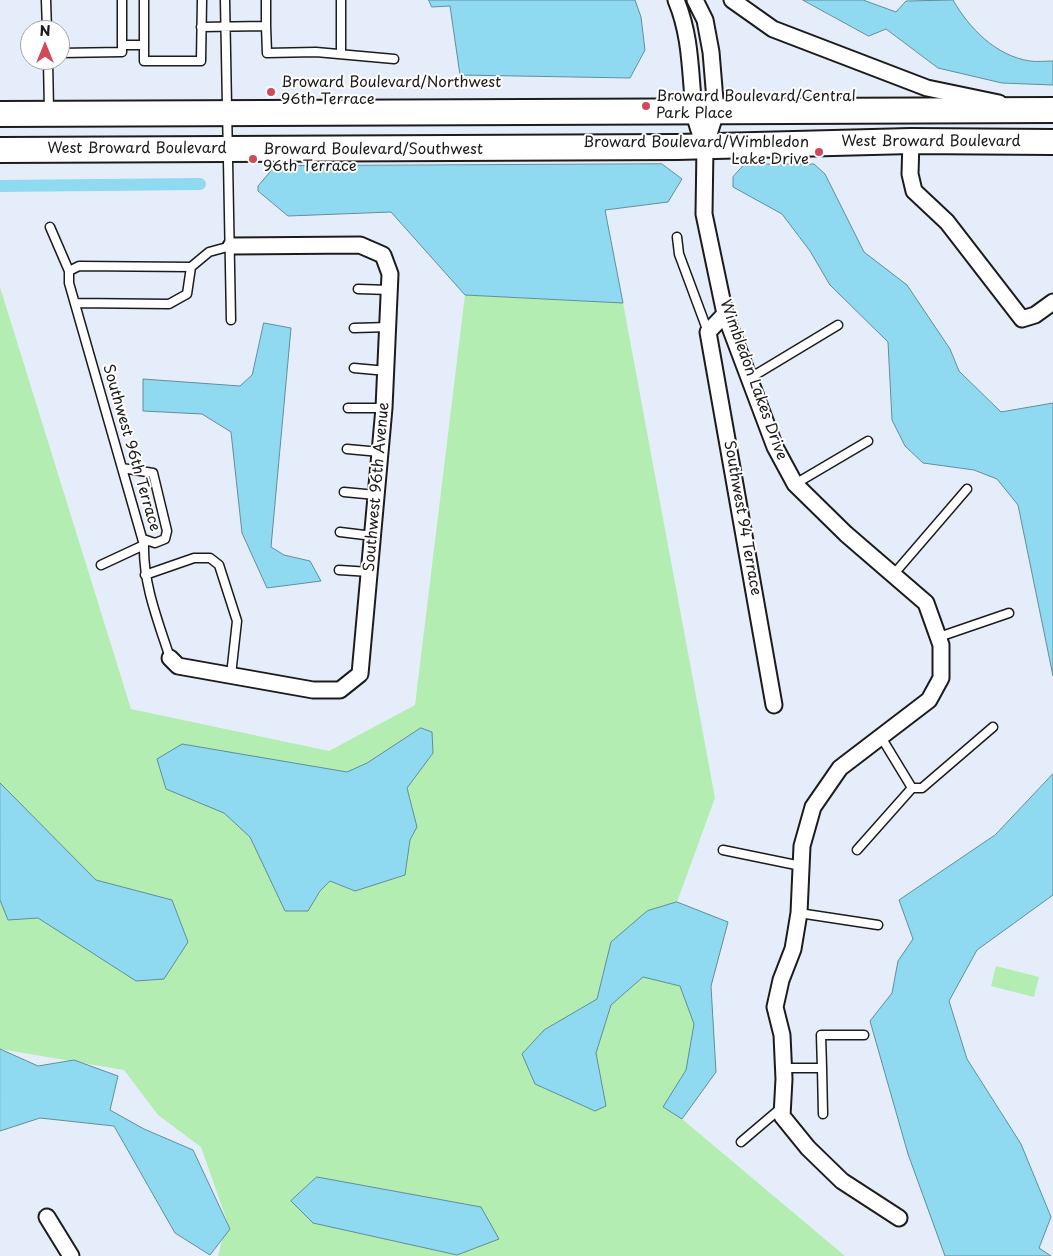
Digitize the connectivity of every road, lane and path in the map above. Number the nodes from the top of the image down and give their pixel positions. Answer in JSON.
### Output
{"nodes":[{"id":1,"x":46,"y":0,"type":"edge"},
{"id":2,"x":122,"y":0,"type":"edge"},
{"id":3,"x":144,"y":0,"type":"edge"},
{"id":4,"x":202,"y":0,"type":"edge"},
{"id":5,"x":225,"y":0,"type":"edge"},
{"id":6,"x":266,"y":0,"type":"edge"},
{"id":7,"x":341,"y":0,"type":"edge"},
{"id":8,"x":676,"y":0,"type":"edge"},
{"id":9,"x":696,"y":0,"type":"edge"},
{"id":10,"x":732,"y":0,"type":"edge"},
{"id":11,"x":47,"y":20,"type":"edge"},
{"id":12,"x":225,"y":26,"type":"junction"},
{"id":13,"x":266,"y":26,"type":"junction"},
{"id":14,"x":201,"y":27,"type":"junction"},
{"id":15,"x":122,"y":45,"type":"junction"},
{"id":16,"x":144,"y":45,"type":"junction"},
{"id":17,"x":70,"y":53,"type":"edge"},
{"id":18,"x":341,"y":54,"type":"junction"},
{"id":19,"x":394,"y":59,"type":"dead end"},
{"id":20,"x":48,"y":70,"type":"edge"},
{"id":21,"x":226,"y":112,"type":"junction"},
{"id":22,"x":705,"y":112,"type":"junction"},
{"id":23,"x":50,"y":113,"type":"junction"},
{"id":24,"x":0,"y":114,"type":"edge"},
{"id":25,"x":1048,"y":115,"type":"edge"},
{"id":26,"x":911,"y":141,"type":"junction"},
{"id":27,"x":1053,"y":142,"type":"edge"},
{"id":28,"x":705,"y":147,"type":"junction"},
{"id":29,"x":228,"y":148,"type":"junction"},
{"id":30,"x":0,"y":150,"type":"edge"},
{"id":31,"x":50,"y":227,"type":"dead end"},
{"id":32,"x":676,"y":237,"type":"dead end"},
{"id":33,"x":231,"y":246,"type":"junction"},
{"id":34,"x":191,"y":267,"type":"junction"},
{"id":35,"x":69,"y":271,"type":"junction"},
{"id":36,"x":358,"y":289,"type":"dead end"},
{"id":37,"x":390,"y":290,"type":"junction"},
{"id":38,"x":1053,"y":302,"type":"edge"},
{"id":39,"x":75,"y":303,"type":"junction"},
{"id":40,"x":725,"y":314,"type":"junction"},
{"id":41,"x":231,"y":320,"type":"dead end"},
{"id":42,"x":838,"y":325,"type":"dead end"},
{"id":43,"x":354,"y":328,"type":"dead end"},
{"id":44,"x":389,"y":328,"type":"junction"},
{"id":45,"x":708,"y":332,"type":"junction"},
{"id":46,"x":354,"y":368,"type":"dead end"},
{"id":47,"x":387,"y":371,"type":"junction"},
{"id":48,"x":750,"y":378,"type":"junction"},
{"id":49,"x":348,"y":408,"type":"dead end"},
{"id":50,"x":384,"y":408,"type":"junction"},
{"id":51,"x":868,"y":441,"type":"dead end"},
{"id":52,"x":347,"y":449,"type":"dead end"},
{"id":53,"x":380,"y":452,"type":"junction"},
{"id":54,"x":122,"y":468,"type":"junction"},
{"id":55,"x":795,"y":484,"type":"junction"},
{"id":56,"x":967,"y":489,"type":"dead end"},
{"id":57,"x":344,"y":492,"type":"dead end"},
{"id":58,"x":376,"y":495,"type":"junction"},
{"id":59,"x":340,"y":532,"type":"dead end"},
{"id":60,"x":373,"y":536,"type":"junction"},
{"id":61,"x":144,"y":542,"type":"junction"},
{"id":62,"x":100,"y":565,"type":"dead end"},
{"id":63,"x":339,"y":570,"type":"dead end"},
{"id":64,"x":370,"y":572,"type":"junction"},
{"id":65,"x":145,"y":575,"type":"junction"},
{"id":66,"x":893,"y":575,"type":"junction"},
{"id":67,"x":1008,"y":613,"type":"dead end"},
{"id":68,"x":939,"y":637,"type":"junction"},
{"id":69,"x":170,"y":658,"type":"joint"},
{"id":70,"x":231,"y":676,"type":"junction"},
{"id":71,"x":774,"y":705,"type":"dead end"},
{"id":72,"x":993,"y":727,"type":"dead end"},
{"id":73,"x":880,"y":737,"type":"junction"},
{"id":74,"x":912,"y":788,"type":"junction"},
{"id":75,"x":723,"y":850,"type":"dead end"},
{"id":76,"x":857,"y":850,"type":"dead end"},
{"id":77,"x":801,"y":866,"type":"junction"},
{"id":78,"x":799,"y":913,"type":"junction"},
{"id":79,"x":878,"y":925,"type":"dead end"},
{"id":80,"x":864,"y":1035,"type":"dead end"},
{"id":81,"x":784,"y":1068,"type":"junction"},
{"id":82,"x":822,"y":1068,"type":"junction"},
{"id":83,"x":783,"y":1107,"type":"junction"},
{"id":84,"x":823,"y":1114,"type":"dead end"},
{"id":85,"x":741,"y":1142,"type":"dead end"},
{"id":86,"x":47,"y":1216,"type":"dead end"},
{"id":87,"x":899,"y":1218,"type":"dead end"},
{"id":88,"x":70,"y":1256,"type":"edge"}],
"edges":[{"from":1,"to":11,"type":"lane"},
{"from":2,"to":15,"type":"lane"},
{"from":3,"to":16,"type":"lane"},
{"from":4,"to":14,"type":"lane"},
{"from":5,"to":12,"type":"lane"},
{"from":6,"to":13,"type":"lane"},
{"from":7,"to":18,"type":"lane"},
{"from":8,"to":22,"type":"street"},
{"from":9,"to":22,"type":"street","name":"Wimbledon Lakes Drive"},
{"from":10,"to":25,"type":"street"},
{"from":12,"to":13,"type":"lane"},
{"from":12,"to":14,"type":"lane"},
{"from":12,"to":21,"type":"lane"},
{"from":13,"to":18,"type":"lane"},
{"from":14,"to":16,"type":"lane"},
{"from":15,"to":16,"type":"lane"},
{"from":15,"to":17,"type":"lane"},
{"from":18,"to":19,"type":"lane"},
{"from":20,"to":23,"type":"lane"},
{"from":21,"to":22,"type":"main road","name":"West Broward Boulevard"},
{"from":21,"to":23,"type":"main road","name":"West Broward Boulevard"},
{"from":21,"to":29,"type":"lane"},
{"from":22,"to":25,"type":"main road","name":"West Broward Boulevard"},
{"from":22,"to":28,"type":"street","name":"Wimbledon Lakes Drive"},
{"from":22,"to":28,"type":"street"},
{"from":23,"to":24,"type":"main road","name":"West Broward Boulevard"},
{"from":25,"to":26,"type":"main road"},
{"from":26,"to":27,"type":"main road","name":"West Broward Boulevard"},
{"from":26,"to":28,"type":"main road","name":"West Broward Boulevard"},
{"from":26,"to":38,"type":"street"},
{"from":28,"to":29,"type":"main road","name":"West Broward Boulevard"},
{"from":28,"to":40,"type":"street","name":"Wimbledon Lakes Drive"},
{"from":29,"to":30,"type":"main road","name":"West Broward Boulevard"},
{"from":29,"to":33,"type":"lane"},
{"from":31,"to":35,"type":"lane","name":"Southwest 96th Terrace"},
{"from":32,"to":45,"type":"lane","name":"Southwest 94 Terrace"},
{"from":33,"to":34,"type":"lane"},
{"from":33,"to":37,"type":"street","name":"Southwest 96th Avenue"},
{"from":33,"to":41,"type":"lane"},
{"from":34,"to":35,"type":"lane"},
{"from":34,"to":39,"type":"lane"},
{"from":35,"to":39,"type":"lane","name":"Southwest 96th Terrace"},
{"from":36,"to":37,"type":"lane"},
{"from":37,"to":44,"type":"street","name":"Southwest 96th Avenue"},
{"from":39,"to":54,"type":"lane","name":"Southwest 96th Terrace"},
{"from":40,"to":45,"type":"street"},
{"from":40,"to":48,"type":"street","name":"Wimbledon Lakes Drive"},
{"from":42,"to":48,"type":"lane"},
{"from":43,"to":44,"type":"lane"},
{"from":44,"to":47,"type":"street","name":"Southwest 96th Avenue"},
{"from":45,"to":71,"type":"street","name":"Southwest 94 Terrace"},
{"from":46,"to":47,"type":"lane"},
{"from":47,"to":50,"type":"street","name":"Southwest 96th Avenue"},
{"from":48,"to":55,"type":"street","name":"Wimbledon Lakes Drive"},
{"from":49,"to":50,"type":"lane"},
{"from":50,"to":53,"type":"street","name":"Southwest 96th Avenue"},
{"from":51,"to":55,"type":"lane"},
{"from":52,"to":53,"type":"lane"},
{"from":53,"to":58,"type":"street","name":"Southwest 96th Avenue"},
{"from":54,"to":61,"type":"lane","name":"Southwest 96th Terrace"},
{"from":54,"to":61,"type":"lane"},
{"from":55,"to":66,"type":"street","name":"Wimbledon Lakes Drive"},
{"from":56,"to":66,"type":"lane"},
{"from":57,"to":58,"type":"lane"},
{"from":58,"to":60,"type":"street","name":"Southwest 96th Avenue"},
{"from":59,"to":60,"type":"lane"},
{"from":60,"to":64,"type":"street","name":"Southwest 96th Avenue"},
{"from":61,"to":62,"type":"lane"},
{"from":61,"to":65,"type":"lane","name":"Southwest 96th Terrace"},
{"from":63,"to":64,"type":"lane"},
{"from":64,"to":70,"type":"street","name":"Southwest 96th Avenue"},
{"from":65,"to":69,"type":"lane","name":"Southwest 96th Terrace"},
{"from":65,"to":70,"type":"lane"},
{"from":66,"to":68,"type":"street","name":"Wimbledon Lakes Drive"},
{"from":67,"to":68,"type":"lane"},
{"from":68,"to":73,"type":"street","name":"Wimbledon Lakes Drive"},
{"from":69,"to":70,"type":"street","name":"Southwest 96th Avenue"},
{"from":72,"to":74,"type":"lane"},
{"from":73,"to":74,"type":"lane"},
{"from":73,"to":77,"type":"street","name":"Wimbledon Lakes Drive"},
{"from":74,"to":76,"type":"lane"},
{"from":75,"to":77,"type":"lane"},
{"from":77,"to":78,"type":"street","name":"Wimbledon Lakes Drive"},
{"from":78,"to":79,"type":"lane"},
{"from":78,"to":81,"type":"street","name":"Wimbledon Lakes Drive"},
{"from":80,"to":82,"type":"lane"},
{"from":81,"to":82,"type":"lane"},
{"from":81,"to":83,"type":"street","name":"Wimbledon Lakes Drive"},
{"from":82,"to":84,"type":"lane"},
{"from":83,"to":85,"type":"lane"},
{"from":83,"to":87,"type":"street","name":"Wimbledon Lakes Drive"},
{"from":86,"to":88,"type":"street"}]}
